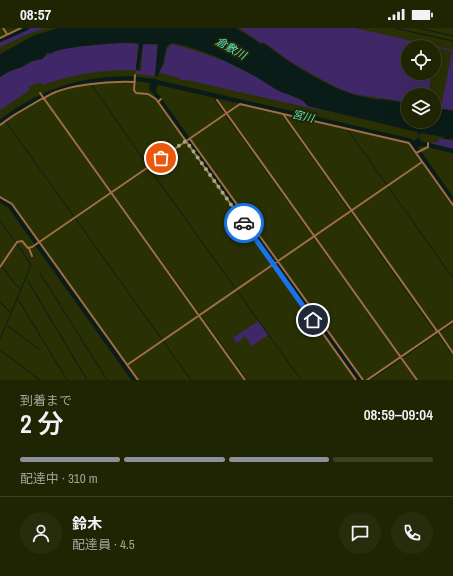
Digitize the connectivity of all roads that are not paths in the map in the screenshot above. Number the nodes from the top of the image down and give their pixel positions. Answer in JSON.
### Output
{"nodes":[{"id":1,"x":3,"y":28,"type":"edge"},
{"id":2,"x":22,"y":28,"type":"edge"},
{"id":3,"x":8,"y":34,"type":"junction"},
{"id":4,"x":0,"y":38,"type":"edge"},
{"id":5,"x":135,"y":76,"type":"dead end"},
{"id":6,"x":135,"y":82,"type":"junction"},
{"id":7,"x":40,"y":93,"type":"dead end"},
{"id":8,"x":44,"y":98,"type":"junction"},
{"id":9,"x":161,"y":99,"type":"dead end"},
{"id":10,"x":216,"y":100,"type":"dead end"},
{"id":11,"x":158,"y":101,"type":"junction"},
{"id":12,"x":226,"y":114,"type":"junction"},
{"id":13,"x":282,"y":114,"type":"junction"},
{"id":14,"x":0,"y":125,"type":"edge"},
{"id":15,"x":188,"y":140,"type":"junction"},
{"id":16,"x":428,"y":145,"type":"dead end"},
{"id":17,"x":417,"y":152,"type":"junction"},
{"id":18,"x":422,"y":162,"type":"junction"},
{"id":19,"x":112,"y":192,"type":"junction"},
{"id":20,"x":0,"y":197,"type":"edge"},
{"id":21,"x":453,"y":205,"type":"edge"},
{"id":22,"x":351,"y":211,"type":"junction"},
{"id":23,"x":313,"y":236,"type":"junction"},
{"id":24,"x":38,"y":243,"type":"junction"},
{"id":25,"x":29,"y":248,"type":"junction"},
{"id":26,"x":32,"y":256,"type":"dead end"},
{"id":27,"x":276,"y":263,"type":"junction"},
{"id":28,"x":1,"y":266,"type":"edge"},
{"id":29,"x":200,"y":315,"type":"junction"},
{"id":30,"x":453,"y":320,"type":"edge"},
{"id":31,"x":438,"y":332,"type":"junction"},
{"id":32,"x":453,"y":353,"type":"edge"},
{"id":33,"x":401,"y":358,"type":"junction"},
{"id":34,"x":127,"y":365,"type":"junction"},
{"id":35,"x":138,"y":380,"type":"edge"},
{"id":36,"x":245,"y":380,"type":"edge"},
{"id":37,"x":356,"y":380,"type":"edge"},
{"id":38,"x":363,"y":380,"type":"edge"},
{"id":39,"x":367,"y":380,"type":"edge"},
{"id":40,"x":417,"y":380,"type":"edge"}],
"edges":[{"from":1,"to":3,"type":"street"},
{"from":2,"to":3,"type":"street"},
{"from":3,"to":4,"type":"street"},
{"from":5,"to":6,"type":"street"},
{"from":6,"to":8,"type":"street"},
{"from":6,"to":11,"type":"street"},
{"from":7,"to":8,"type":"street"},
{"from":8,"to":14,"type":"street"},
{"from":8,"to":19,"type":"street"},
{"from":9,"to":11,"type":"street"},
{"from":10,"to":12,"type":"street"},
{"from":11,"to":15,"type":"street"},
{"from":12,"to":13,"type":"street"},
{"from":12,"to":15,"type":"street"},
{"from":12,"to":23,"type":"street"},
{"from":13,"to":17,"type":"street"},
{"from":13,"to":22,"type":"street"},
{"from":15,"to":19,"type":"street"},
{"from":15,"to":27,"type":"street"},
{"from":15,"to":27,"type":"street"},
{"from":16,"to":17,"type":"street"},
{"from":17,"to":18,"type":"street"},
{"from":18,"to":21,"type":"street"},
{"from":18,"to":22,"type":"street"},
{"from":19,"to":24,"type":"street"},
{"from":19,"to":29,"type":"street"},
{"from":20,"to":24,"type":"street"},
{"from":22,"to":23,"type":"street"},
{"from":22,"to":31,"type":"street"},
{"from":23,"to":27,"type":"street"},
{"from":23,"to":33,"type":"street"},
{"from":24,"to":25,"type":"street"},
{"from":24,"to":34,"type":"street"},
{"from":25,"to":26,"type":"street"},
{"from":25,"to":28,"type":"street"},
{"from":27,"to":29,"type":"street"},
{"from":27,"to":37,"type":"street"},
{"from":27,"to":38,"type":"street"},
{"from":29,"to":34,"type":"street"},
{"from":29,"to":36,"type":"street"},
{"from":30,"to":31,"type":"street"},
{"from":31,"to":32,"type":"street"},
{"from":31,"to":33,"type":"street"},
{"from":33,"to":39,"type":"street"},
{"from":33,"to":40,"type":"street"},
{"from":34,"to":35,"type":"street"}]}
